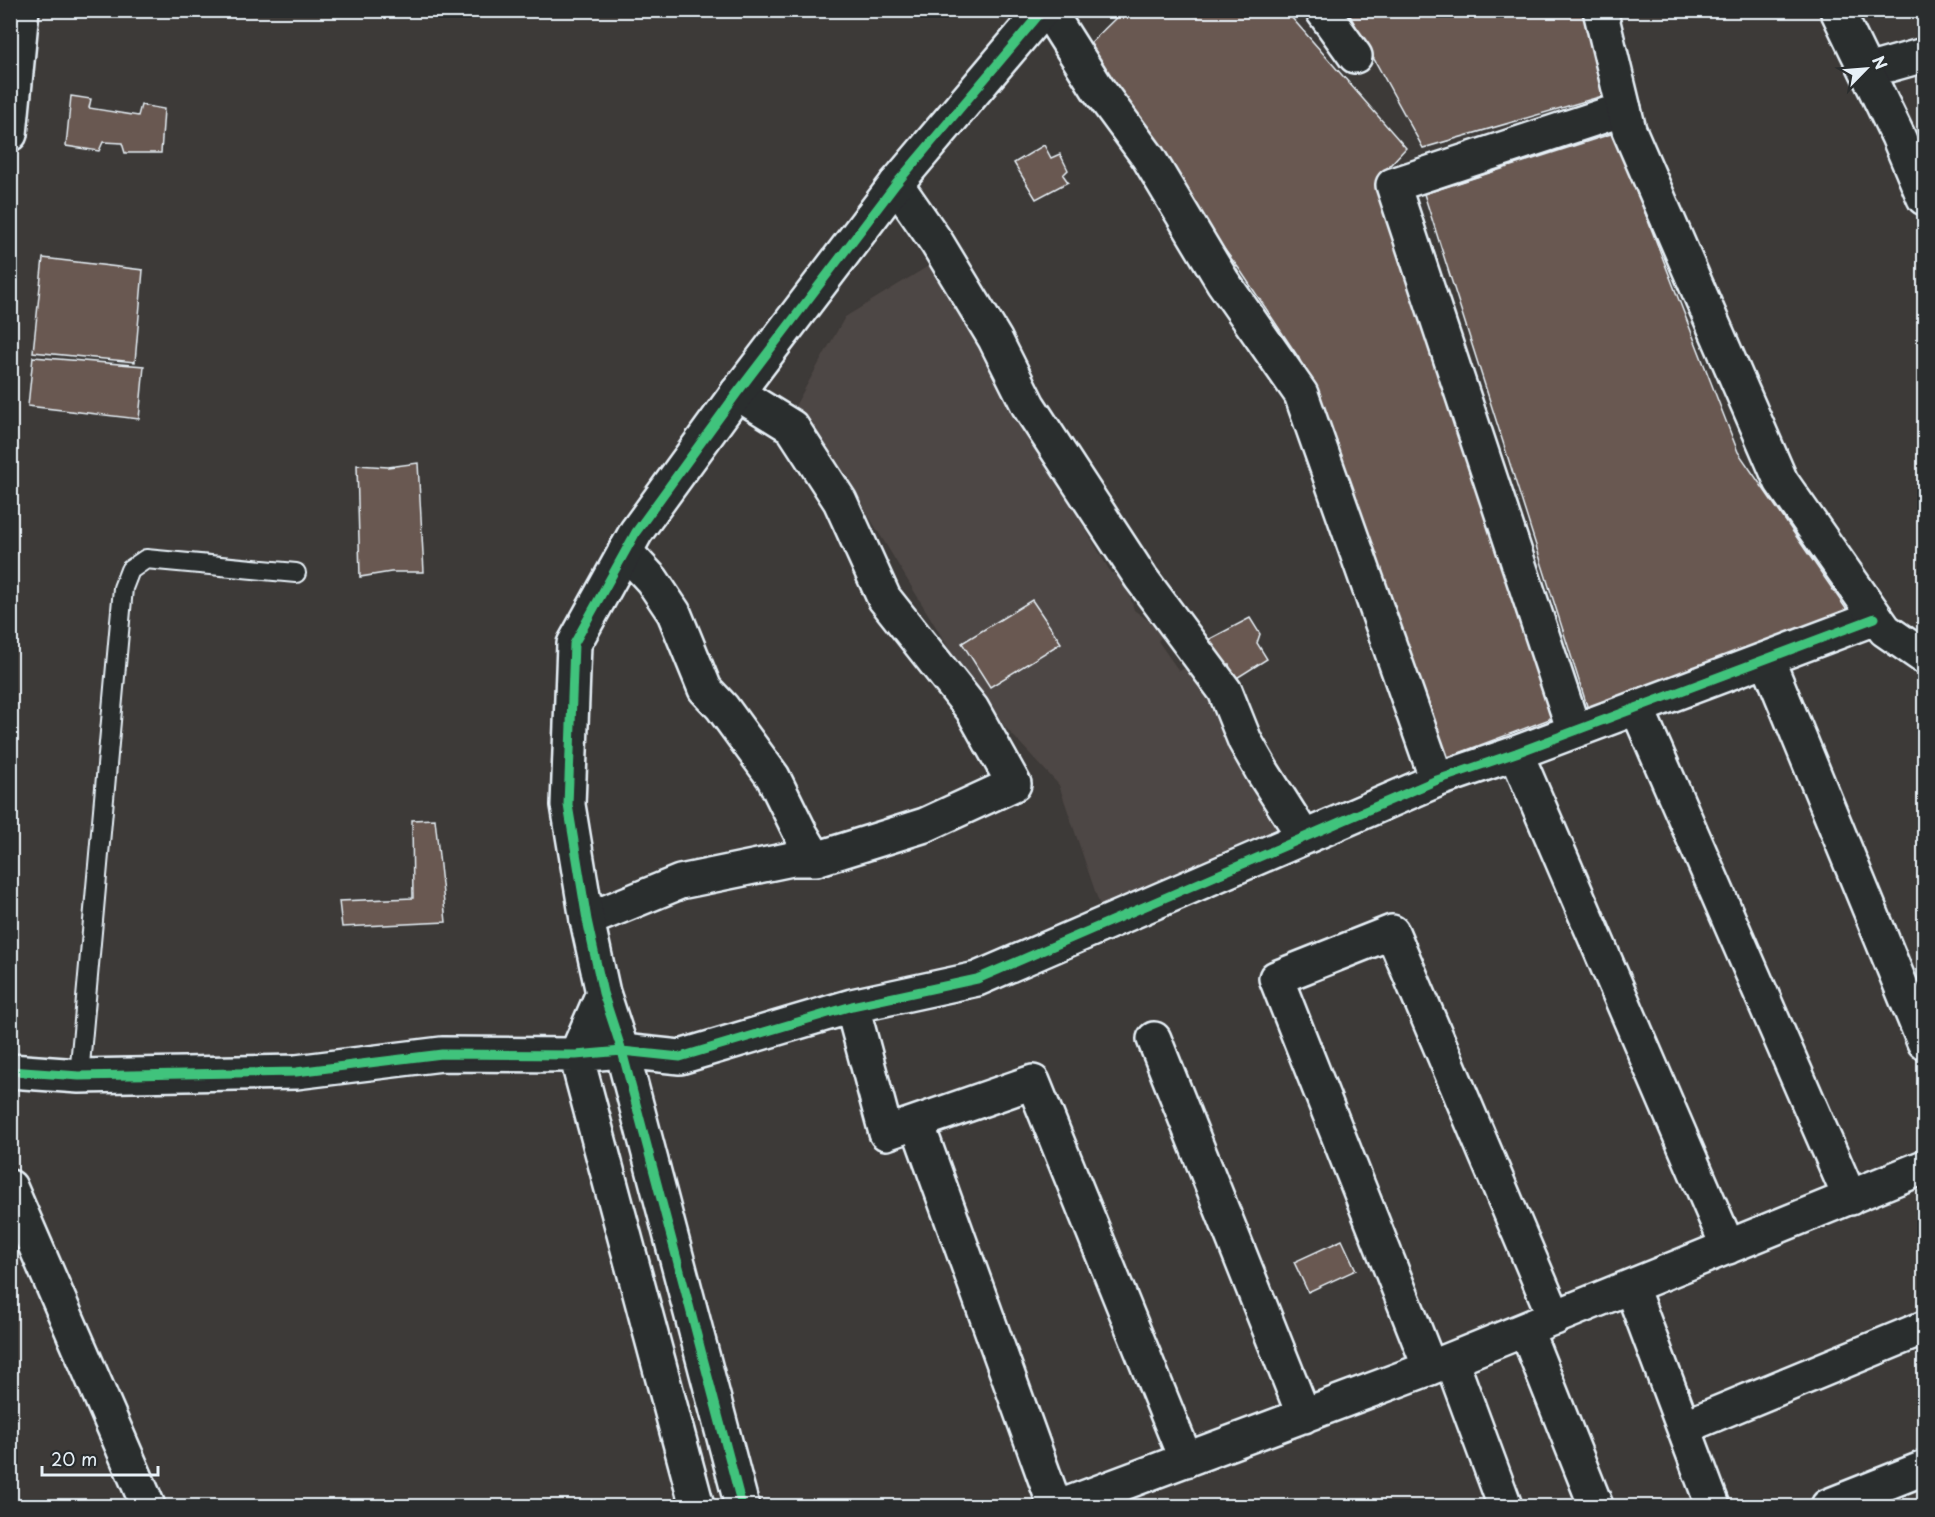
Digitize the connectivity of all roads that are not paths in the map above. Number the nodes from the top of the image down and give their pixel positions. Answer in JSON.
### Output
{"nodes":[{"id":1,"x":22,"y":10,"type":"edge"},
{"id":2,"x":1043,"y":10,"type":"edge"},
{"id":3,"x":1048,"y":10,"type":"edge"},
{"id":4,"x":1322,"y":10,"type":"edge"},
{"id":5,"x":1600,"y":10,"type":"edge"},
{"id":6,"x":1837,"y":10,"type":"edge"},
{"id":7,"x":1924,"y":55,"type":"edge"},
{"id":8,"x":1354,"y":56,"type":"dead end"},
{"id":9,"x":1867,"y":71,"type":"junction"},
{"id":10,"x":1624,"y":109,"type":"junction"},
{"id":11,"x":10,"y":134,"type":"edge"},
{"id":12,"x":896,"y":184,"type":"junction"},
{"id":13,"x":1924,"y":198,"type":"edge"},
{"id":14,"x":737,"y":393,"type":"junction"},
{"id":15,"x":625,"y":551,"type":"junction"},
{"id":16,"x":296,"y":573,"type":"dead end"},
{"id":17,"x":1875,"y":618,"type":"junction"},
{"id":18,"x":1920,"y":647,"type":"edge"},
{"id":19,"x":1767,"y":659,"type":"junction"},
{"id":20,"x":1637,"y":708,"type":"junction"},
{"id":21,"x":1575,"y":731,"type":"junction"},
{"id":22,"x":1516,"y":753,"type":"junction"},
{"id":23,"x":1437,"y":780,"type":"junction"},
{"id":24,"x":1304,"y":837,"type":"junction"},
{"id":25,"x":816,"y":859,"type":"junction"},
{"id":26,"x":587,"y":920,"type":"junction"},
{"id":27,"x":603,"y":993,"type":"junction"},
{"id":28,"x":852,"y":1006,"type":"junction"},
{"id":29,"x":1154,"y":1039,"type":"dead end"},
{"id":30,"x":1924,"y":1042,"type":"edge"},
{"id":31,"x":622,"y":1050,"type":"junction"},
{"id":32,"x":576,"y":1055,"type":"junction"},
{"id":33,"x":10,"y":1071,"type":"edge"},
{"id":34,"x":79,"y":1076,"type":"junction"},
{"id":35,"x":917,"y":1123,"type":"junction"},
{"id":36,"x":1924,"y":1167,"type":"edge"},
{"id":37,"x":10,"y":1187,"type":"edge"},
{"id":38,"x":1850,"y":1198,"type":"junction"},
{"id":39,"x":1728,"y":1247,"type":"junction"},
{"id":40,"x":1631,"y":1287,"type":"junction"},
{"id":41,"x":1540,"y":1324,"type":"junction"},
{"id":42,"x":1924,"y":1328,"type":"edge"},
{"id":43,"x":1440,"y":1364,"type":"junction"},
{"id":44,"x":1304,"y":1416,"type":"junction"},
{"id":45,"x":1684,"y":1427,"type":"junction"},
{"id":46,"x":1186,"y":1460,"type":"junction"},
{"id":47,"x":1924,"y":1468,"type":"edge"},
{"id":48,"x":148,"y":1506,"type":"edge"},
{"id":49,"x":697,"y":1506,"type":"edge"},
{"id":50,"x":742,"y":1506,"type":"edge"},
{"id":51,"x":1055,"y":1506,"type":"edge"},
{"id":52,"x":1062,"y":1506,"type":"edge"},
{"id":53,"x":1504,"y":1506,"type":"edge"},
{"id":54,"x":1596,"y":1506,"type":"edge"},
{"id":55,"x":1713,"y":1506,"type":"edge"},
{"id":56,"x":1828,"y":1506,"type":"edge"}],
"edges":[{"from":1,"to":11,"type":"street"},
{"from":2,"to":12,"type":"street"},
{"from":3,"to":23,"type":"street"},
{"from":4,"to":8,"type":"street"},
{"from":5,"to":10,"type":"street"},
{"from":6,"to":9,"type":"street"},
{"from":7,"to":9,"type":"street"},
{"from":9,"to":13,"type":"street"},
{"from":10,"to":17,"type":"street"},
{"from":10,"to":21,"type":"street"},
{"from":12,"to":14,"type":"street"},
{"from":12,"to":24,"type":"street"},
{"from":14,"to":15,"type":"street"},
{"from":14,"to":25,"type":"street"},
{"from":15,"to":25,"type":"street"},
{"from":15,"to":26,"type":"street"},
{"from":16,"to":34,"type":"lane"},
{"from":17,"to":18,"type":"street"},
{"from":17,"to":19,"type":"street"},
{"from":19,"to":20,"type":"street"},
{"from":19,"to":30,"type":"street"},
{"from":20,"to":21,"type":"street"},
{"from":20,"to":38,"type":"street"},
{"from":21,"to":22,"type":"street"},
{"from":22,"to":23,"type":"street"},
{"from":22,"to":39,"type":"street"},
{"from":23,"to":24,"type":"street"},
{"from":24,"to":28,"type":"street"},
{"from":25,"to":26,"type":"street"},
{"from":26,"to":27,"type":"street"},
{"from":27,"to":31,"type":"street"},
{"from":27,"to":32,"type":"street"},
{"from":28,"to":31,"type":"street"},
{"from":28,"to":35,"type":"street"},
{"from":29,"to":44,"type":"street"},
{"from":31,"to":32,"type":"street"},
{"from":31,"to":50,"type":"street"},
{"from":32,"to":34,"type":"street"},
{"from":32,"to":49,"type":"street"},
{"from":33,"to":34,"type":"street"},
{"from":35,"to":46,"type":"street"},
{"from":35,"to":51,"type":"street"},
{"from":36,"to":38,"type":"street"},
{"from":37,"to":48,"type":"street"},
{"from":38,"to":39,"type":"street"},
{"from":39,"to":40,"type":"street"},
{"from":40,"to":41,"type":"street"},
{"from":40,"to":45,"type":"street"},
{"from":41,"to":43,"type":"street"},
{"from":41,"to":43,"type":"street"},
{"from":41,"to":54,"type":"street"},
{"from":42,"to":45,"type":"street"},
{"from":43,"to":44,"type":"street"},
{"from":43,"to":53,"type":"street"},
{"from":44,"to":46,"type":"street"},
{"from":45,"to":55,"type":"street"},
{"from":46,"to":52,"type":"street"},
{"from":47,"to":56,"type":"street"}]}
